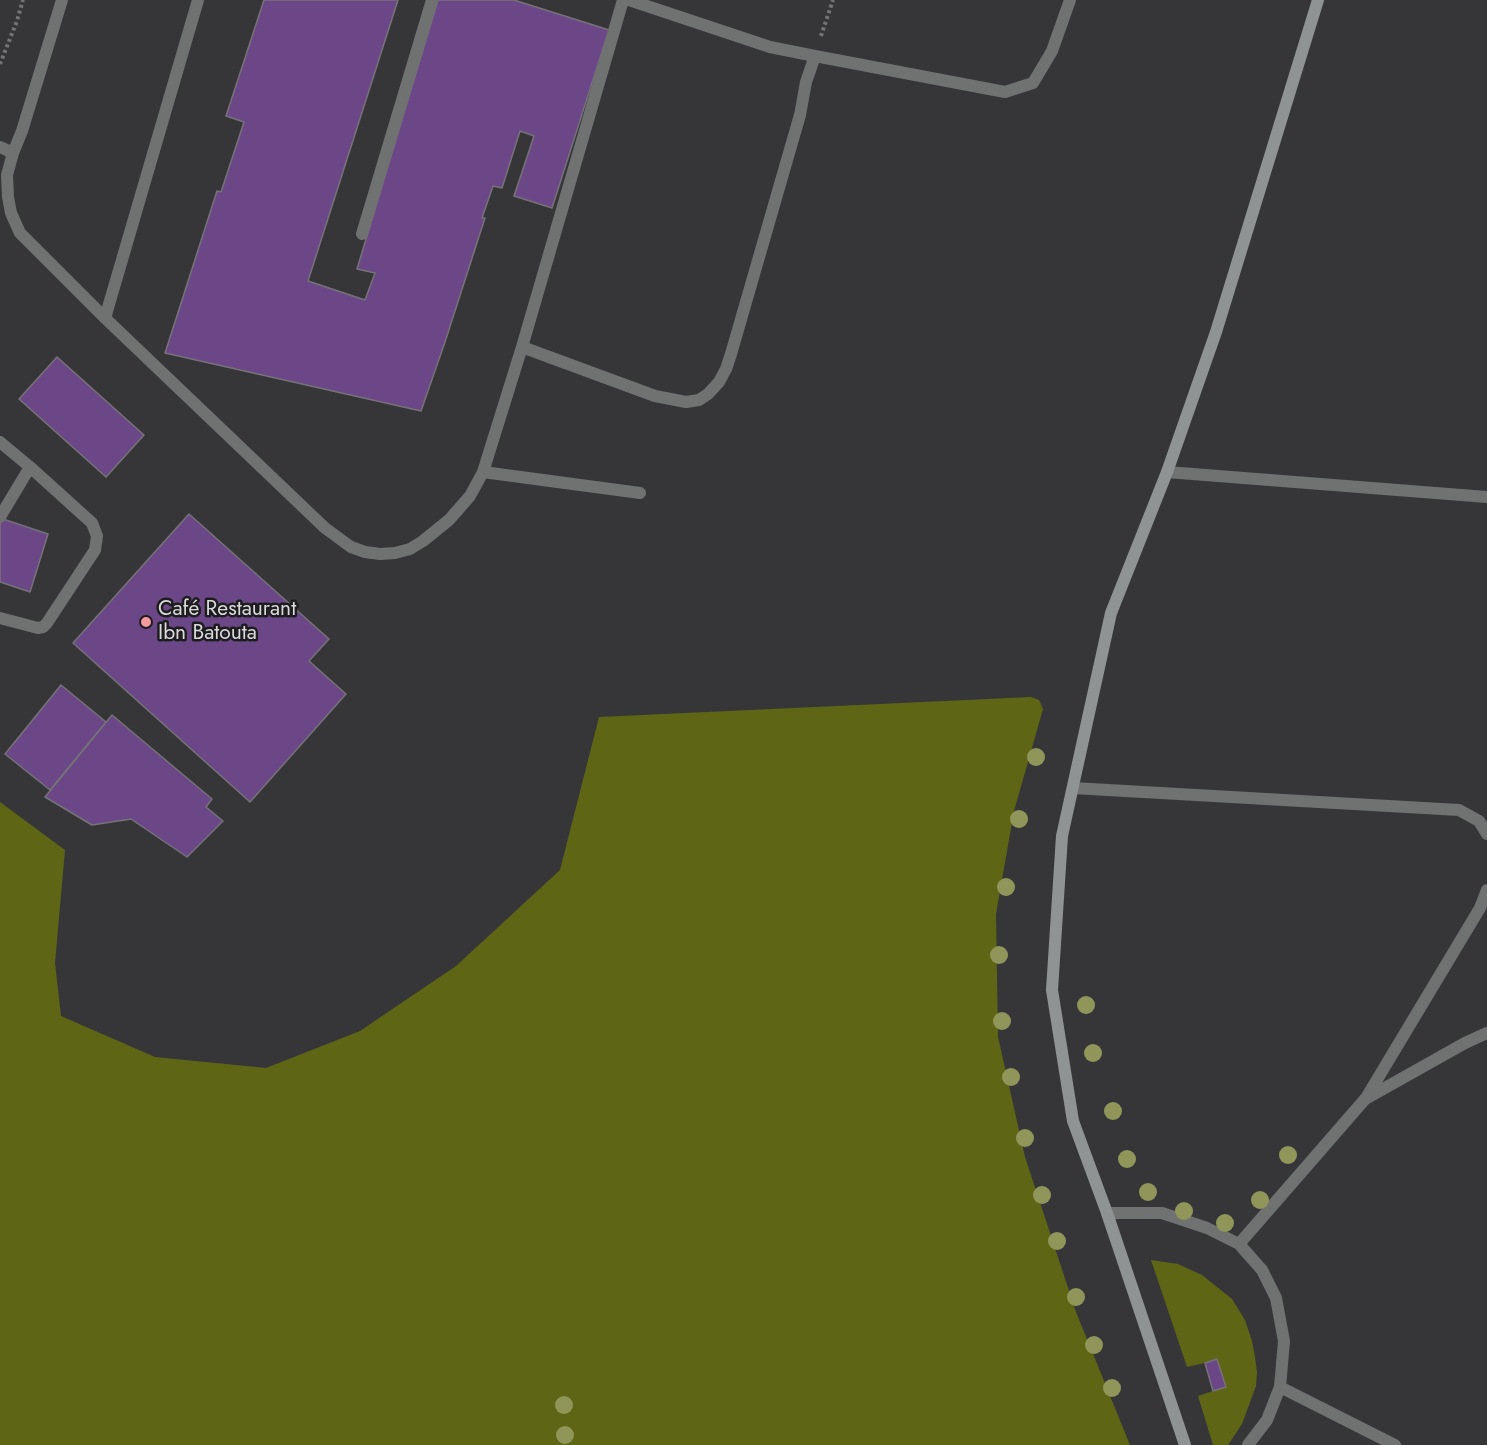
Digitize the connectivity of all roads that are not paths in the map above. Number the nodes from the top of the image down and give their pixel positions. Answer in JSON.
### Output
{"nodes":[{"id":1,"x":62,"y":0,"type":"edge"},
{"id":2,"x":198,"y":0,"type":"edge"},
{"id":3,"x":432,"y":0,"type":"edge"},
{"id":4,"x":623,"y":0,"type":"edge"},
{"id":5,"x":629,"y":0,"type":"edge"},
{"id":6,"x":1070,"y":0,"type":"edge"},
{"id":7,"x":1318,"y":0,"type":"edge"},
{"id":8,"x":815,"y":56,"type":"junction"},
{"id":9,"x":0,"y":147,"type":"edge"},
{"id":10,"x":13,"y":153,"type":"junction"},
{"id":11,"x":6,"y":212,"type":"edge"},
{"id":12,"x":362,"y":234,"type":"dead end"},
{"id":13,"x":105,"y":318,"type":"junction"},
{"id":14,"x":522,"y":347,"type":"junction"},
{"id":15,"x":0,"y":442,"type":"edge"},
{"id":16,"x":30,"y":467,"type":"junction"},
{"id":17,"x":483,"y":472,"type":"junction"},
{"id":18,"x":1167,"y":472,"type":"junction"},
{"id":19,"x":640,"y":493,"type":"dead end"},
{"id":20,"x":1487,"y":497,"type":"edge"},
{"id":21,"x":0,"y":517,"type":"edge"},
{"id":22,"x":0,"y":618,"type":"edge"},
{"id":23,"x":1073,"y":788,"type":"junction"},
{"id":24,"x":1487,"y":834,"type":"edge"},
{"id":25,"x":1487,"y":890,"type":"edge"},
{"id":26,"x":1487,"y":1033,"type":"edge"},
{"id":27,"x":1366,"y":1098,"type":"junction"},
{"id":28,"x":1107,"y":1213,"type":"junction"},
{"id":29,"x":1239,"y":1244,"type":"junction"},
{"id":30,"x":1280,"y":1387,"type":"junction"},
{"id":31,"x":1185,"y":1445,"type":"edge"},
{"id":32,"x":1248,"y":1445,"type":"edge"},
{"id":33,"x":1395,"y":1445,"type":"edge"}],
"edges":[{"from":1,"to":10,"type":"street"},
{"from":2,"to":13,"type":"street"},
{"from":3,"to":12,"type":"street"},
{"from":4,"to":14,"type":"street"},
{"from":5,"to":8,"type":"street"},
{"from":6,"to":8,"type":"street"},
{"from":7,"to":18,"type":"street"},
{"from":8,"to":14,"type":"street"},
{"from":9,"to":10,"type":"street"},
{"from":10,"to":11,"type":"street"},
{"from":11,"to":13,"type":"street"},
{"from":13,"to":17,"type":"street"},
{"from":14,"to":17,"type":"street"},
{"from":15,"to":16,"type":"street"},
{"from":16,"to":21,"type":"street"},
{"from":16,"to":22,"type":"street"},
{"from":17,"to":19,"type":"street"},
{"from":18,"to":20,"type":"street"},
{"from":18,"to":23,"type":"street"},
{"from":23,"to":24,"type":"street"},
{"from":23,"to":28,"type":"street"},
{"from":25,"to":27,"type":"street"},
{"from":26,"to":27,"type":"street"},
{"from":27,"to":29,"type":"street"},
{"from":28,"to":29,"type":"street"},
{"from":28,"to":31,"type":"street"},
{"from":29,"to":30,"type":"street"},
{"from":30,"to":32,"type":"street"},
{"from":30,"to":33,"type":"street"}]}
